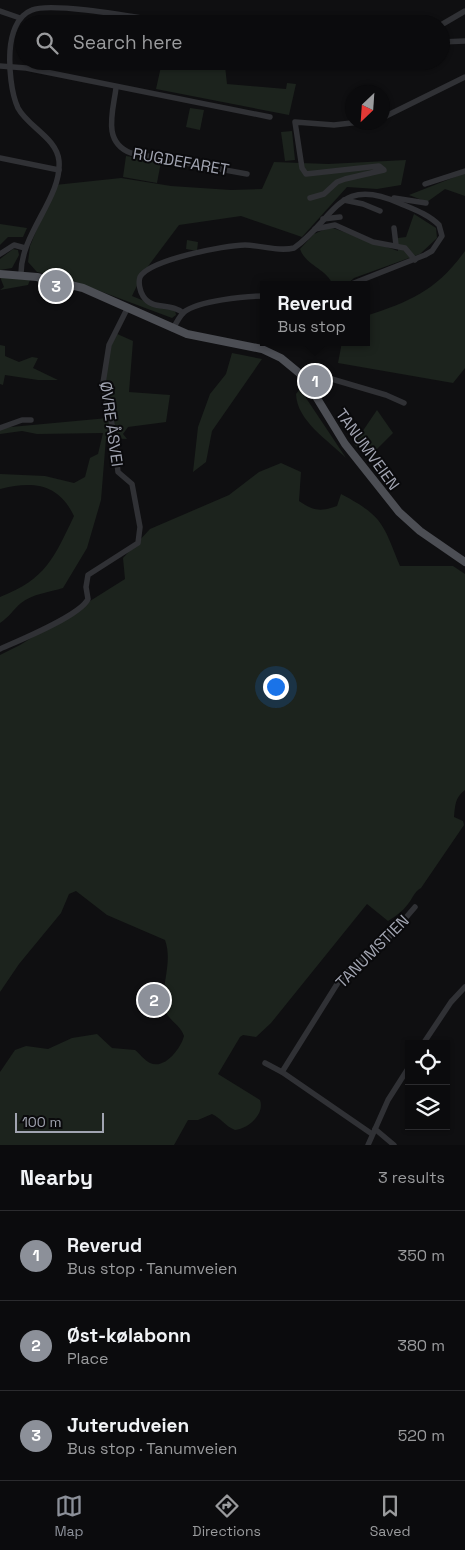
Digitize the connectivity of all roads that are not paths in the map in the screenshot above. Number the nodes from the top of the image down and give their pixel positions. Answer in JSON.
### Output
{"nodes":[{"id":1,"x":0,"y":11,"type":"edge"},
{"id":2,"x":465,"y":11,"type":"edge"},
{"id":3,"x":25,"y":15,"type":"edge"},
{"id":4,"x":110,"y":15,"type":"edge"},
{"id":5,"x":15,"y":16,"type":"edge"},
{"id":6,"x":450,"y":20,"type":"edge"},
{"id":7,"x":15,"y":32,"type":"edge"},
{"id":8,"x":465,"y":41,"type":"edge"},
{"id":9,"x":450,"y":42,"type":"edge"},
{"id":10,"x":0,"y":66,"type":"edge"},
{"id":11,"x":11,"y":66,"type":"junction"},
{"id":12,"x":15,"y":67,"type":"edge"},
{"id":13,"x":30,"y":70,"type":"edge"},
{"id":14,"x":465,"y":77,"type":"edge"},
{"id":15,"x":116,"y":88,"type":"junction"},
{"id":16,"x":390,"y":114,"type":"edge"},
{"id":17,"x":270,"y":117,"type":"dead end"},
{"id":18,"x":345,"y":124,"type":"edge"},
{"id":19,"x":0,"y":158,"type":"edge"},
{"id":20,"x":59,"y":170,"type":"junction"},
{"id":21,"x":465,"y":171,"type":"edge"},
{"id":22,"x":247,"y":174,"type":"dead end"},
{"id":23,"x":425,"y":184,"type":"dead end"},
{"id":24,"x":310,"y":198,"type":"dead end"},
{"id":25,"x":389,"y":198,"type":"junction"},
{"id":26,"x":344,"y":200,"type":"junction"},
{"id":27,"x":426,"y":203,"type":"dead end"},
{"id":28,"x":380,"y":211,"type":"dead end"},
{"id":29,"x":340,"y":217,"type":"dead end"},
{"id":30,"x":322,"y":219,"type":"junction"},
{"id":31,"x":394,"y":228,"type":"dead end"},
{"id":32,"x":315,"y":229,"type":"junction"},
{"id":33,"x":396,"y":245,"type":"junction"},
{"id":34,"x":25,"y":248,"type":"junction"},
{"id":35,"x":0,"y":254,"type":"edge"},
{"id":36,"x":415,"y":260,"type":"junction"},
{"id":37,"x":0,"y":274,"type":"edge"},
{"id":38,"x":21,"y":275,"type":"junction"},
{"id":39,"x":360,"y":281,"type":"edge"},
{"id":40,"x":260,"y":297,"type":"edge"},
{"id":41,"x":128,"y":307,"type":"junction"},
{"id":42,"x":183,"y":313,"type":"junction"},
{"id":43,"x":173,"y":329,"type":"junction"},
{"id":44,"x":304,"y":377,"type":"junction"},
{"id":45,"x":404,"y":403,"type":"dead end"},
{"id":46,"x":32,"y":420,"type":"dead end"},
{"id":47,"x":0,"y":428,"type":"edge"},
{"id":48,"x":465,"y":562,"type":"edge"},
{"id":49,"x":0,"y":649,"type":"edge"},
{"id":50,"x":415,"y":907,"type":"dead end"},
{"id":51,"x":465,"y":987,"type":"edge"},
{"id":52,"x":426,"y":1040,"type":"edge"},
{"id":53,"x":265,"y":1063,"type":"dead end"},
{"id":54,"x":282,"y":1072,"type":"junction"},
{"id":55,"x":405,"y":1073,"type":"edge"},
{"id":56,"x":373,"y":1132,"type":"junction"},
{"id":57,"x":368,"y":1145,"type":"edge"},
{"id":58,"x":394,"y":1145,"type":"edge"}],
"edges":[{"from":1,"to":5,"type":"street"},
{"from":2,"to":6,"type":"street"},
{"from":3,"to":4,"type":"street"},
{"from":7,"to":11,"type":"street"},
{"from":8,"to":9,"type":"street"},
{"from":10,"to":11,"type":"street"},
{"from":11,"to":12,"type":"street"},
{"from":11,"to":20,"type":"street"},
{"from":13,"to":15,"type":"street"},
{"from":14,"to":16,"type":"street"},
{"from":15,"to":17,"type":"street"},
{"from":15,"to":22,"type":"street","name":"RUGDEFARET"},
{"from":18,"to":24,"type":"street"},
{"from":19,"to":20,"type":"street"},
{"from":20,"to":34,"type":"street"},
{"from":21,"to":23,"type":"street"},
{"from":25,"to":26,"type":"street"},
{"from":25,"to":27,"type":"street"},
{"from":25,"to":36,"type":"street"},
{"from":26,"to":28,"type":"street"},
{"from":26,"to":30,"type":"street"},
{"from":29,"to":30,"type":"street"},
{"from":30,"to":32,"type":"street"},
{"from":31,"to":33,"type":"street"},
{"from":32,"to":33,"type":"street"},
{"from":32,"to":42,"type":"street"},
{"from":33,"to":36,"type":"street"},
{"from":34,"to":35,"type":"street"},
{"from":34,"to":38,"type":"street"},
{"from":36,"to":39,"type":"street"},
{"from":37,"to":38,"type":"main road","name":"TANUMVEIEN"},
{"from":38,"to":41,"type":"main road","name":"TANUMVEIEN"},
{"from":40,"to":42,"type":"street"},
{"from":41,"to":43,"type":"main road","name":"TANUMVEIEN"},
{"from":41,"to":49,"type":"street","name":"ØVRE ÅSVEI"},
{"from":42,"to":43,"type":"street"},
{"from":43,"to":44,"type":"main road","name":"TANUMVEIEN"},
{"from":44,"to":45,"type":"street"},
{"from":44,"to":48,"type":"main road","name":"TANUMVEIEN"},
{"from":46,"to":47,"type":"street"},
{"from":50,"to":54,"type":"street","name":"TANUMSTIEN"},
{"from":51,"to":52,"type":"street"},
{"from":53,"to":54,"type":"street"},
{"from":54,"to":56,"type":"street"},
{"from":55,"to":56,"type":"street"},
{"from":56,"to":57,"type":"street"},
{"from":56,"to":58,"type":"street"}]}
